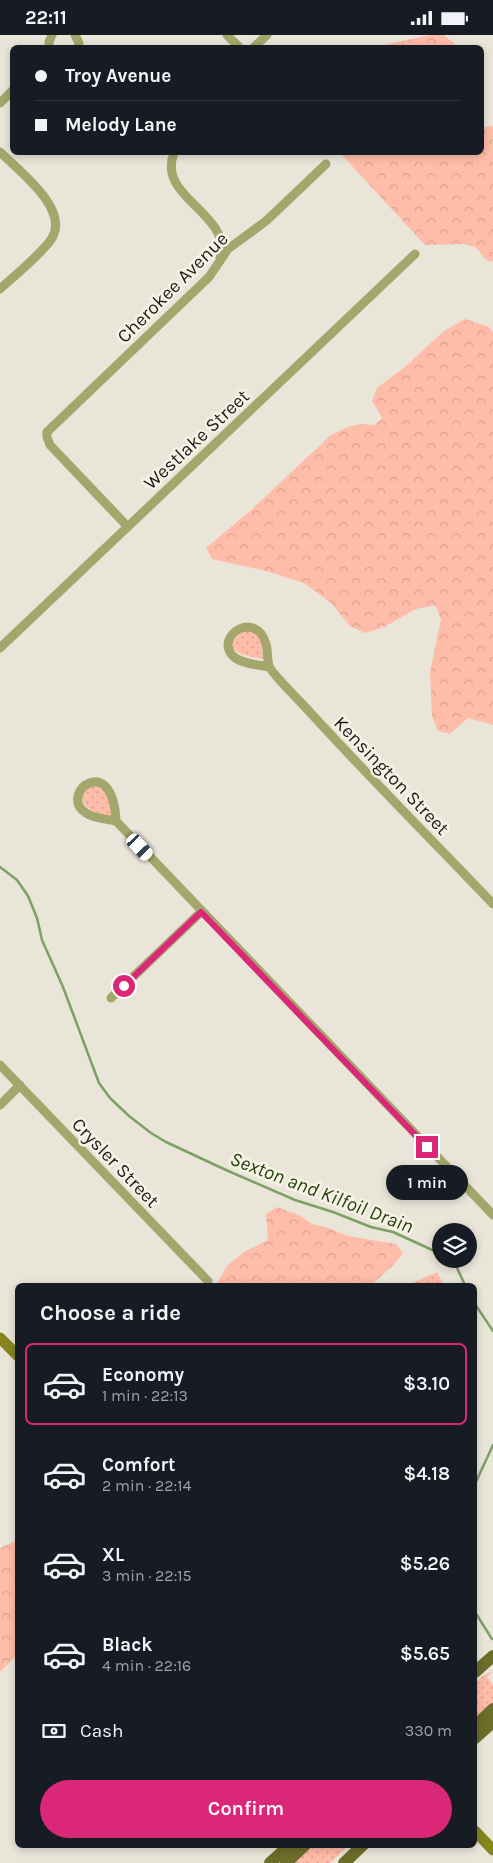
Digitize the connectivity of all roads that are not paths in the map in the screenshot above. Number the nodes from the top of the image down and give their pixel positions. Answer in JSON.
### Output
{"nodes":[{"id":1,"x":227,"y":35,"type":"edge"},
{"id":2,"x":267,"y":35,"type":"edge"},
{"id":3,"x":237,"y":45,"type":"edge"},
{"id":4,"x":256,"y":45,"type":"edge"},
{"id":5,"x":10,"y":93,"type":"edge"},
{"id":6,"x":0,"y":103,"type":"edge"},
{"id":7,"x":0,"y":151,"type":"edge"},
{"id":8,"x":173,"y":155,"type":"edge"},
{"id":9,"x":326,"y":164,"type":"dead end"},
{"id":10,"x":415,"y":254,"type":"dead end"},
{"id":11,"x":219,"y":260,"type":"junction"},
{"id":12,"x":0,"y":289,"type":"edge"},
{"id":13,"x":128,"y":527,"type":"junction"},
{"id":14,"x":0,"y":648,"type":"edge"},
{"id":15,"x":269,"y":667,"type":"junction"},
{"id":16,"x":116,"y":821,"type":"junction"},
{"id":17,"x":493,"y":904,"type":"edge"},
{"id":18,"x":201,"y":912,"type":"junction"},
{"id":19,"x":111,"y":998,"type":"dead end"},
{"id":20,"x":0,"y":1065,"type":"edge"},
{"id":21,"x":20,"y":1085,"type":"junction"},
{"id":22,"x":0,"y":1105,"type":"edge"},
{"id":23,"x":493,"y":1215,"type":"edge"},
{"id":24,"x":208,"y":1281,"type":"dead end"},
{"id":25,"x":0,"y":1338,"type":"edge"},
{"id":26,"x":15,"y":1353,"type":"edge"},
{"id":27,"x":491,"y":1657,"type":"edge"},
{"id":28,"x":477,"y":1670,"type":"edge"},
{"id":29,"x":493,"y":1709,"type":"edge"},
{"id":30,"x":493,"y":1722,"type":"edge"},
{"id":31,"x":477,"y":1724,"type":"edge"},
{"id":32,"x":477,"y":1736,"type":"edge"},
{"id":33,"x":477,"y":1833,"type":"edge"},
{"id":34,"x":287,"y":1848,"type":"edge"},
{"id":35,"x":302,"y":1848,"type":"edge"},
{"id":36,"x":360,"y":1848,"type":"edge"},
{"id":37,"x":493,"y":1850,"type":"edge"},
{"id":38,"x":270,"y":1863,"type":"edge"},
{"id":39,"x":286,"y":1863,"type":"edge"},
{"id":40,"x":344,"y":1863,"type":"edge"}],
"edges":[{"from":1,"to":3,"type":"street"},
{"from":2,"to":4,"type":"street"},
{"from":5,"to":6,"type":"street"},
{"from":7,"to":12,"type":"street"},
{"from":8,"to":11,"type":"street"},
{"from":9,"to":11,"type":"street","name":"Cherokee Avenue"},
{"from":10,"to":13,"type":"street","name":"Westlake Street"},
{"from":11,"to":13,"type":"street","name":"Cherokee Avenue"},
{"from":13,"to":14,"type":"street","name":"Westlake Street"},
{"from":15,"to":15,"type":"street"},
{"from":15,"to":17,"type":"street","name":"Kensington Street"},
{"from":16,"to":16,"type":"street"},
{"from":16,"to":18,"type":"street"},
{"from":18,"to":19,"type":"street"},
{"from":18,"to":23,"type":"street"},
{"from":20,"to":21,"type":"street","name":"Crysler Street"},
{"from":21,"to":22,"type":"street"},
{"from":21,"to":24,"type":"street","name":"Crysler Street"},
{"from":25,"to":26,"type":"main road"},
{"from":27,"to":28,"type":"main road"},
{"from":29,"to":31,"type":"main road"},
{"from":30,"to":32,"type":"main road"},
{"from":33,"to":37,"type":"main road"},
{"from":34,"to":38,"type":"main road"},
{"from":35,"to":39,"type":"main road"},
{"from":36,"to":40,"type":"main road"}]}
